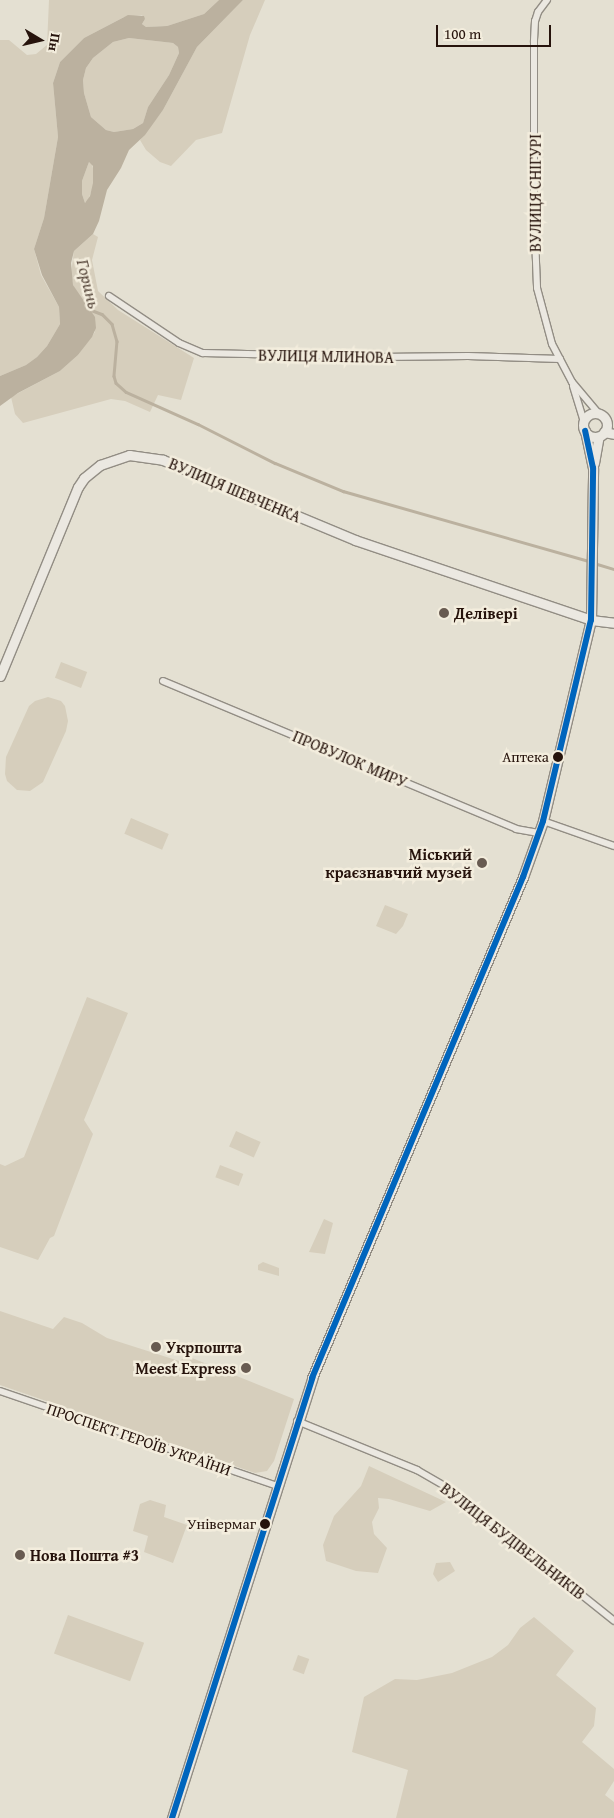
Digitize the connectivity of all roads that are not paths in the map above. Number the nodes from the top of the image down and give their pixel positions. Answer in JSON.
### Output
{"nodes":[{"id":1,"x":547,"y":0,"type":"edge"},
{"id":2,"x":108,"y":296,"type":"dead end"},
{"id":3,"x":560,"y":359,"type":"junction"},
{"id":4,"x":572,"y":382,"type":"junction"},
{"id":5,"x":601,"y":415,"type":"junction"},
{"id":6,"x":584,"y":422,"type":"junction"},
{"id":7,"x":614,"y":426,"type":"edge"},
{"id":8,"x":585,"y":431,"type":"junction"},
{"id":9,"x":602,"y":434,"type":"junction"},
{"id":10,"x":614,"y":434,"type":"edge"},
{"id":11,"x":593,"y":468,"type":"junction"},
{"id":12,"x":591,"y":620,"type":"junction"},
{"id":13,"x":614,"y":623,"type":"edge"},
{"id":14,"x":0,"y":676,"type":"edge"},
{"id":15,"x":162,"y":681,"type":"dead end"},
{"id":16,"x":543,"y":820,"type":"junction"},
{"id":17,"x":539,"y":834,"type":"junction"},
{"id":18,"x":614,"y":846,"type":"edge"},
{"id":19,"x":0,"y":1391,"type":"edge"},
{"id":20,"x":297,"y":1421,"type":"junction"},
{"id":21,"x":278,"y":1486,"type":"junction"},
{"id":22,"x":614,"y":1621,"type":"edge"},
{"id":23,"x":172,"y":1818,"type":"edge"}],
"edges":[{"from":1,"to":3,"type":"street","name":"ВУЛИЦЯ СНІГУРІ"},
{"from":2,"to":3,"type":"street","name":"ВУЛИЦЯ МЛИНОВА"},
{"from":3,"to":4,"type":"street","name":"ВУЛИЦЯ СНІГУРІ"},
{"from":4,"to":5,"type":"street","name":"ВУЛИЦЯ СНІГУРІ"},
{"from":4,"to":6,"type":"street","name":"ВУЛИЦЯ СНІГУРІ"},
{"from":5,"to":6,"type":"main road"},
{"from":5,"to":7,"type":"main road"},
{"from":5,"to":9,"type":"main road"},
{"from":6,"to":8,"type":"main road"},
{"from":8,"to":9,"type":"main road"},
{"from":8,"to":11,"type":"main road"},
{"from":9,"to":10,"type":"main road"},
{"from":9,"to":11,"type":"main road"},
{"from":11,"to":12,"type":"main road"},
{"from":12,"to":13,"type":"main road","name":"ВУЛИЦЯ ШЕВЧЕНКА"},
{"from":12,"to":14,"type":"main road","name":"ВУЛИЦЯ ШЕВЧЕНКА"},
{"from":12,"to":16,"type":"main road"},
{"from":15,"to":17,"type":"street","name":"ПРОВУЛОК МИРУ"},
{"from":16,"to":17,"type":"main road"},
{"from":16,"to":18,"type":"street"},
{"from":17,"to":20,"type":"main road"},
{"from":19,"to":21,"type":"street","name":"ПРОСПЕКТ ГЕРОЇВ УКРАЇНИ"},
{"from":20,"to":21,"type":"main road"},
{"from":20,"to":22,"type":"street","name":"ВУЛИЦЯ БУДІВЕЛЬНИКІВ"},
{"from":21,"to":23,"type":"main road"}]}
